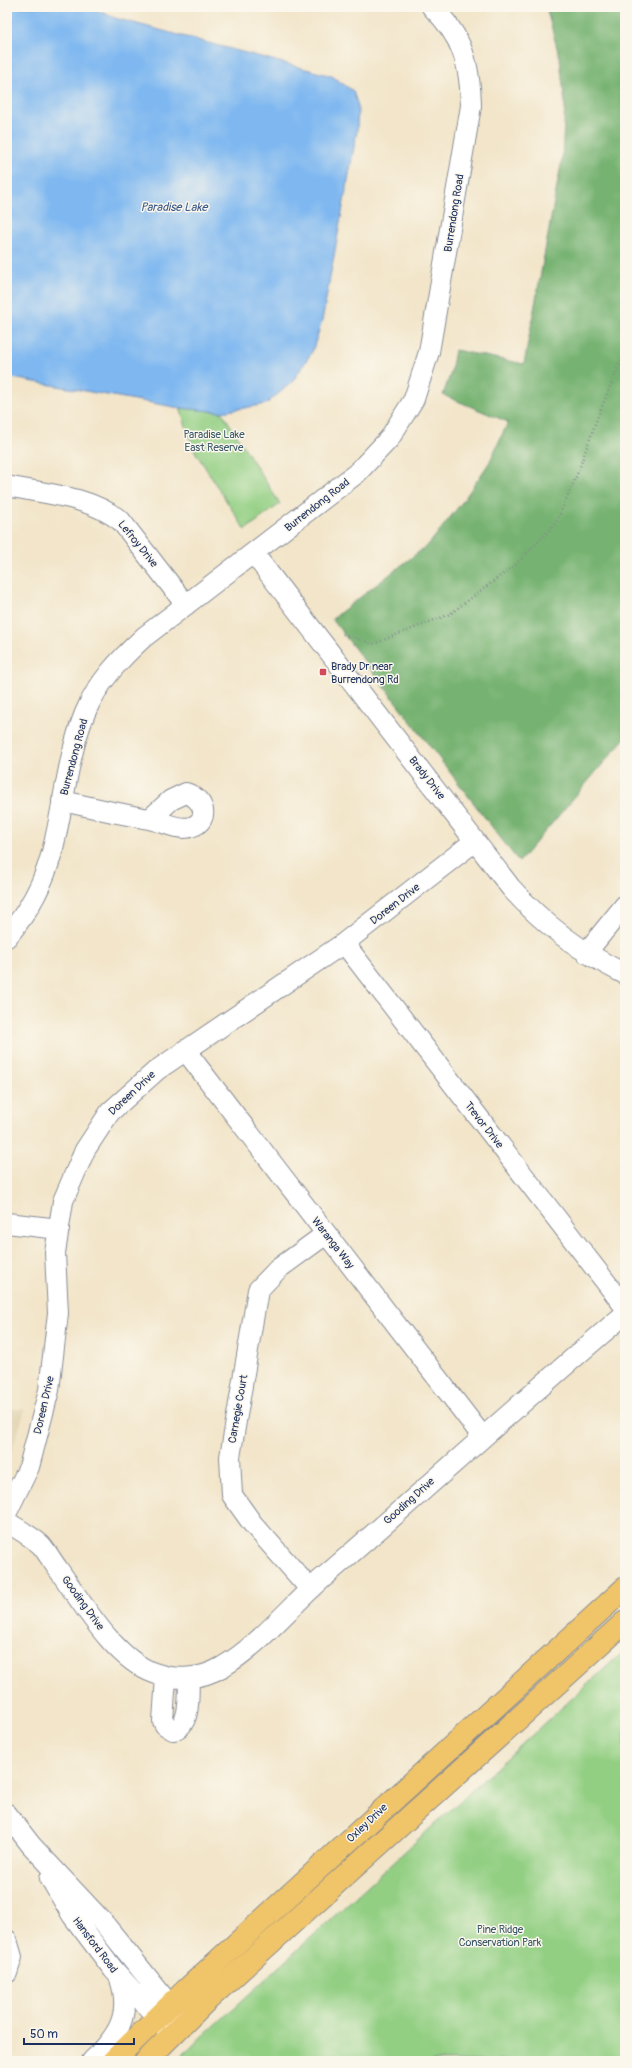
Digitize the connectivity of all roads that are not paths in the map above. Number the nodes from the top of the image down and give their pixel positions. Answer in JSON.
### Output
{"nodes":[{"id":1,"x":432,"y":7,"type":"edge"},
{"id":2,"x":7,"y":486,"type":"edge"},
{"id":3,"x":254,"y":554,"type":"junction"},
{"id":4,"x":186,"y":605,"type":"junction"},
{"id":5,"x":62,"y":801,"type":"junction"},
{"id":6,"x":150,"y":819,"type":"dead end"},
{"id":7,"x":476,"y":841,"type":"junction"},
{"id":8,"x":625,"y":905,"type":"edge"},
{"id":9,"x":7,"y":937,"type":"edge"},
{"id":10,"x":344,"y":943,"type":"junction"},
{"id":11,"x":586,"y":953,"type":"junction"},
{"id":12,"x":625,"y":974,"type":"edge"},
{"id":13,"x":185,"y":1050,"type":"junction"},
{"id":14,"x":7,"y":1223,"type":"edge"},
{"id":15,"x":59,"y":1229,"type":"junction"},
{"id":16,"x":326,"y":1234,"type":"junction"},
{"id":17,"x":625,"y":1307,"type":"edge"},
{"id":18,"x":625,"y":1314,"type":"edge"},
{"id":19,"x":482,"y":1436,"type":"junction"},
{"id":20,"x":7,"y":1512,"type":"edge"},
{"id":21,"x":7,"y":1522,"type":"edge"},
{"id":22,"x":625,"y":1588,"type":"edge"},
{"id":23,"x":310,"y":1589,"type":"junction"},
{"id":24,"x":625,"y":1622,"type":"edge"},
{"id":25,"x":166,"y":1677,"type":"junction"},
{"id":26,"x":189,"y":1678,"type":"junction"},
{"id":27,"x":7,"y":1814,"type":"edge"},
{"id":28,"x":31,"y":1845,"type":"junction"},
{"id":29,"x":8,"y":1942,"type":"edge"},
{"id":30,"x":7,"y":1973,"type":"edge"},
{"id":31,"x":120,"y":1977,"type":"junction"},
{"id":32,"x":163,"y":2012,"type":"junction"},
{"id":33,"x":178,"y":2030,"type":"junction"},
{"id":34,"x":92,"y":2061,"type":"edge"},
{"id":35,"x":113,"y":2061,"type":"edge"},
{"id":36,"x":146,"y":2061,"type":"edge"}],
"edges":[{"from":1,"to":3,"type":"street","name":"Burrendong Road"},
{"from":2,"to":4,"type":"street","name":"Lefroy Drive"},
{"from":3,"to":4,"type":"street","name":"Burrendong Road"},
{"from":3,"to":7,"type":"street","name":"Brady Drive"},
{"from":4,"to":5,"type":"street","name":"Burrendong Road"},
{"from":5,"to":6,"type":"street"},
{"from":5,"to":9,"type":"street","name":"Burrendong Road"},
{"from":7,"to":10,"type":"street","name":"Doreen Drive"},
{"from":7,"to":11,"type":"street","name":"Brady Drive"},
{"from":8,"to":11,"type":"street"},
{"from":10,"to":13,"type":"street","name":"Doreen Drive"},
{"from":10,"to":17,"type":"street","name":"Trevor Drive"},
{"from":11,"to":12,"type":"street","name":"Brady Drive"},
{"from":13,"to":15,"type":"street","name":"Doreen Drive"},
{"from":13,"to":16,"type":"street","name":"Waranga Way"},
{"from":14,"to":15,"type":"street"},
{"from":15,"to":20,"type":"street","name":"Doreen Drive"},
{"from":16,"to":19,"type":"street","name":"Waranga Way"},
{"from":16,"to":23,"type":"street","name":"Carnegie Court"},
{"from":18,"to":19,"type":"street","name":"Gooding Drive"},
{"from":19,"to":23,"type":"street","name":"Gooding Drive"},
{"from":21,"to":25,"type":"street","name":"Gooding Drive"},
{"from":22,"to":32,"type":"main road","name":"Oxley Drive"},
{"from":23,"to":26,"type":"street","name":"Gooding Drive"},
{"from":24,"to":33,"type":"main road"},
{"from":25,"to":26,"type":"street","name":"Gooding Drive"},
{"from":25,"to":26,"type":"street"},
{"from":27,"to":28,"type":"street","name":"Hansford Road"},
{"from":28,"to":31,"type":"street","name":"Hansford Road"},
{"from":28,"to":32,"type":"street","name":"Hansford Road"},
{"from":29,"to":30,"type":"street"},
{"from":31,"to":32,"type":"street","name":"Hansford Road"},
{"from":31,"to":34,"type":"street"},
{"from":32,"to":33,"type":"street","name":"Hansford Road"},
{"from":32,"to":35,"type":"main road","name":"Oxley Drive"},
{"from":33,"to":36,"type":"main road"}]}
